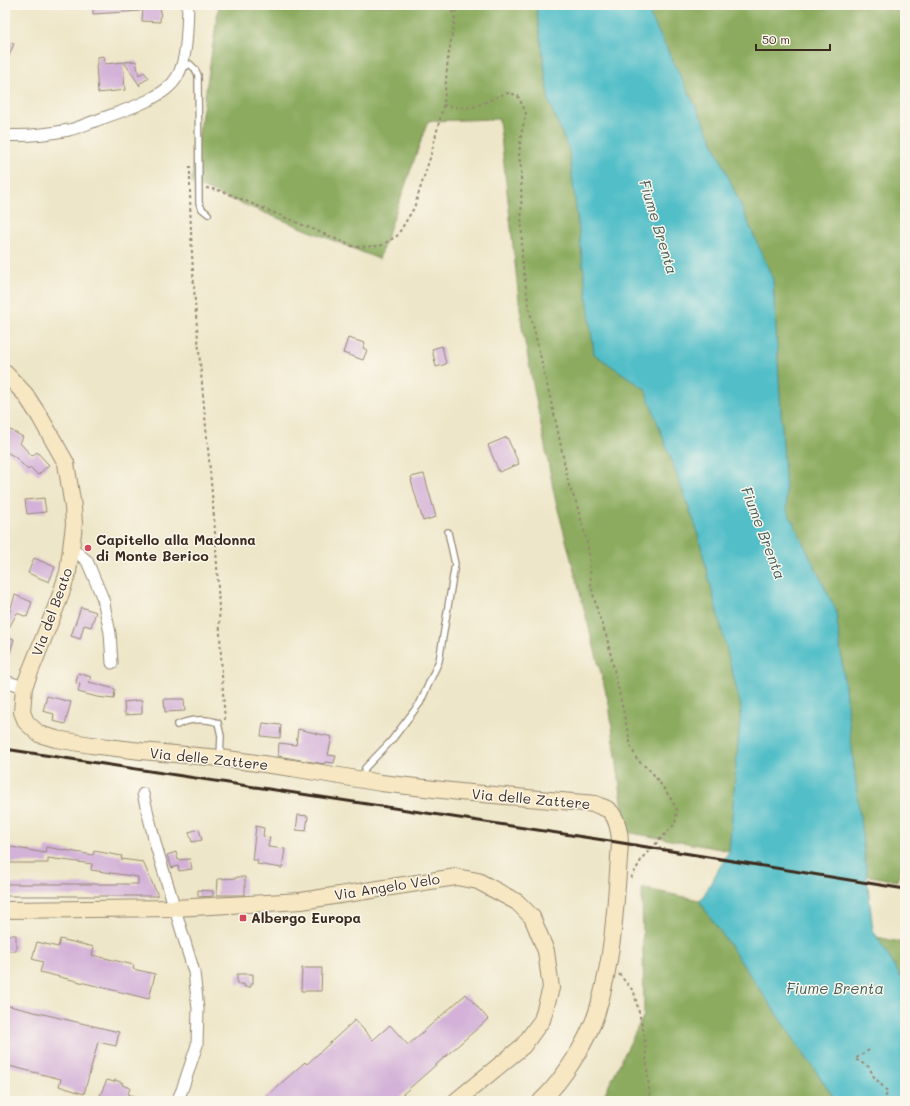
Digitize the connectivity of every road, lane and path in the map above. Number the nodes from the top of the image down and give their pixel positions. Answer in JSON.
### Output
{"nodes":[{"id":1,"x":188,"y":5,"type":"edge"},
{"id":2,"x":450,"y":5,"type":"edge"},
{"id":3,"x":457,"y":5,"type":"edge"},
{"id":4,"x":455,"y":18,"type":"junction"},
{"id":5,"x":181,"y":69,"type":"junction"},
{"id":6,"x":443,"y":106,"type":"junction"},
{"id":7,"x":5,"y":135,"type":"edge"},
{"id":8,"x":190,"y":161,"type":"dead end"},
{"id":9,"x":190,"y":186,"type":"junction"},
{"id":10,"x":199,"y":187,"type":"junction"},
{"id":11,"x":208,"y":214,"type":"dead end"},
{"id":12,"x":5,"y":373,"type":"edge"},
{"id":13,"x":448,"y":532,"type":"dead end"},
{"id":14,"x":71,"y":547,"type":"junction"},
{"id":15,"x":112,"y":662,"type":"dead end"},
{"id":16,"x":5,"y":681,"type":"edge"},
{"id":17,"x":24,"y":687,"type":"junction"},
{"id":18,"x":177,"y":725,"type":"dead end"},
{"id":19,"x":221,"y":736,"type":"junction"},
{"id":20,"x":142,"y":751,"type":"joint"},
{"id":21,"x":220,"y":758,"type":"junction"},
{"id":22,"x":363,"y":780,"type":"junction"},
{"id":23,"x":143,"y":794,"type":"dead end"},
{"id":24,"x":630,"y":882,"type":"dead end"},
{"id":25,"x":175,"y":908,"type":"junction"},
{"id":26,"x":5,"y":910,"type":"edge"},
{"id":27,"x":609,"y":962,"type":"junction"},
{"id":28,"x":869,"y":1050,"type":"dead end"},
{"id":29,"x":177,"y":1101,"type":"edge"},
{"id":30,"x":456,"y":1101,"type":"edge"},
{"id":31,"x":541,"y":1101,"type":"edge"},
{"id":32,"x":650,"y":1101,"type":"edge"},
{"id":33,"x":885,"y":1101,"type":"edge"}],
"edges":[{"from":1,"to":5,"type":"street"},
{"from":2,"to":4,"type":"path"},
{"from":3,"to":4,"type":"path"},
{"from":4,"to":6,"type":"path"},
{"from":5,"to":7,"type":"street"},
{"from":5,"to":10,"type":"lane"},
{"from":6,"to":10,"type":"path"},
{"from":6,"to":24,"type":"path"},
{"from":8,"to":9,"type":"path"},
{"from":9,"to":10,"type":"path"},
{"from":9,"to":19,"type":"path"},
{"from":10,"to":11,"type":"lane"},
{"from":12,"to":14,"type":"street","name":"Via del Beato"},
{"from":13,"to":22,"type":"lane"},
{"from":14,"to":15,"type":"street"},
{"from":14,"to":17,"type":"street","name":"Via del Beato"},
{"from":16,"to":17,"type":"street"},
{"from":17,"to":20,"type":"street","name":"Via del Beato"},
{"from":18,"to":19,"type":"lane"},
{"from":19,"to":21,"type":"lane"},
{"from":20,"to":21,"type":"street","name":"Via delle Zattere"},
{"from":21,"to":22,"type":"street","name":"Via delle Zattere"},
{"from":22,"to":27,"type":"street","name":"Via delle Zattere"},
{"from":23,"to":25,"type":"street"},
{"from":25,"to":26,"type":"street","name":"Via Angelo Velo"},
{"from":25,"to":29,"type":"street"},
{"from":25,"to":30,"type":"street","name":"Via Angelo Velo"},
{"from":27,"to":31,"type":"street","name":"Via delle Zattere"},
{"from":27,"to":32,"type":"path"},
{"from":28,"to":33,"type":"path"}]}
